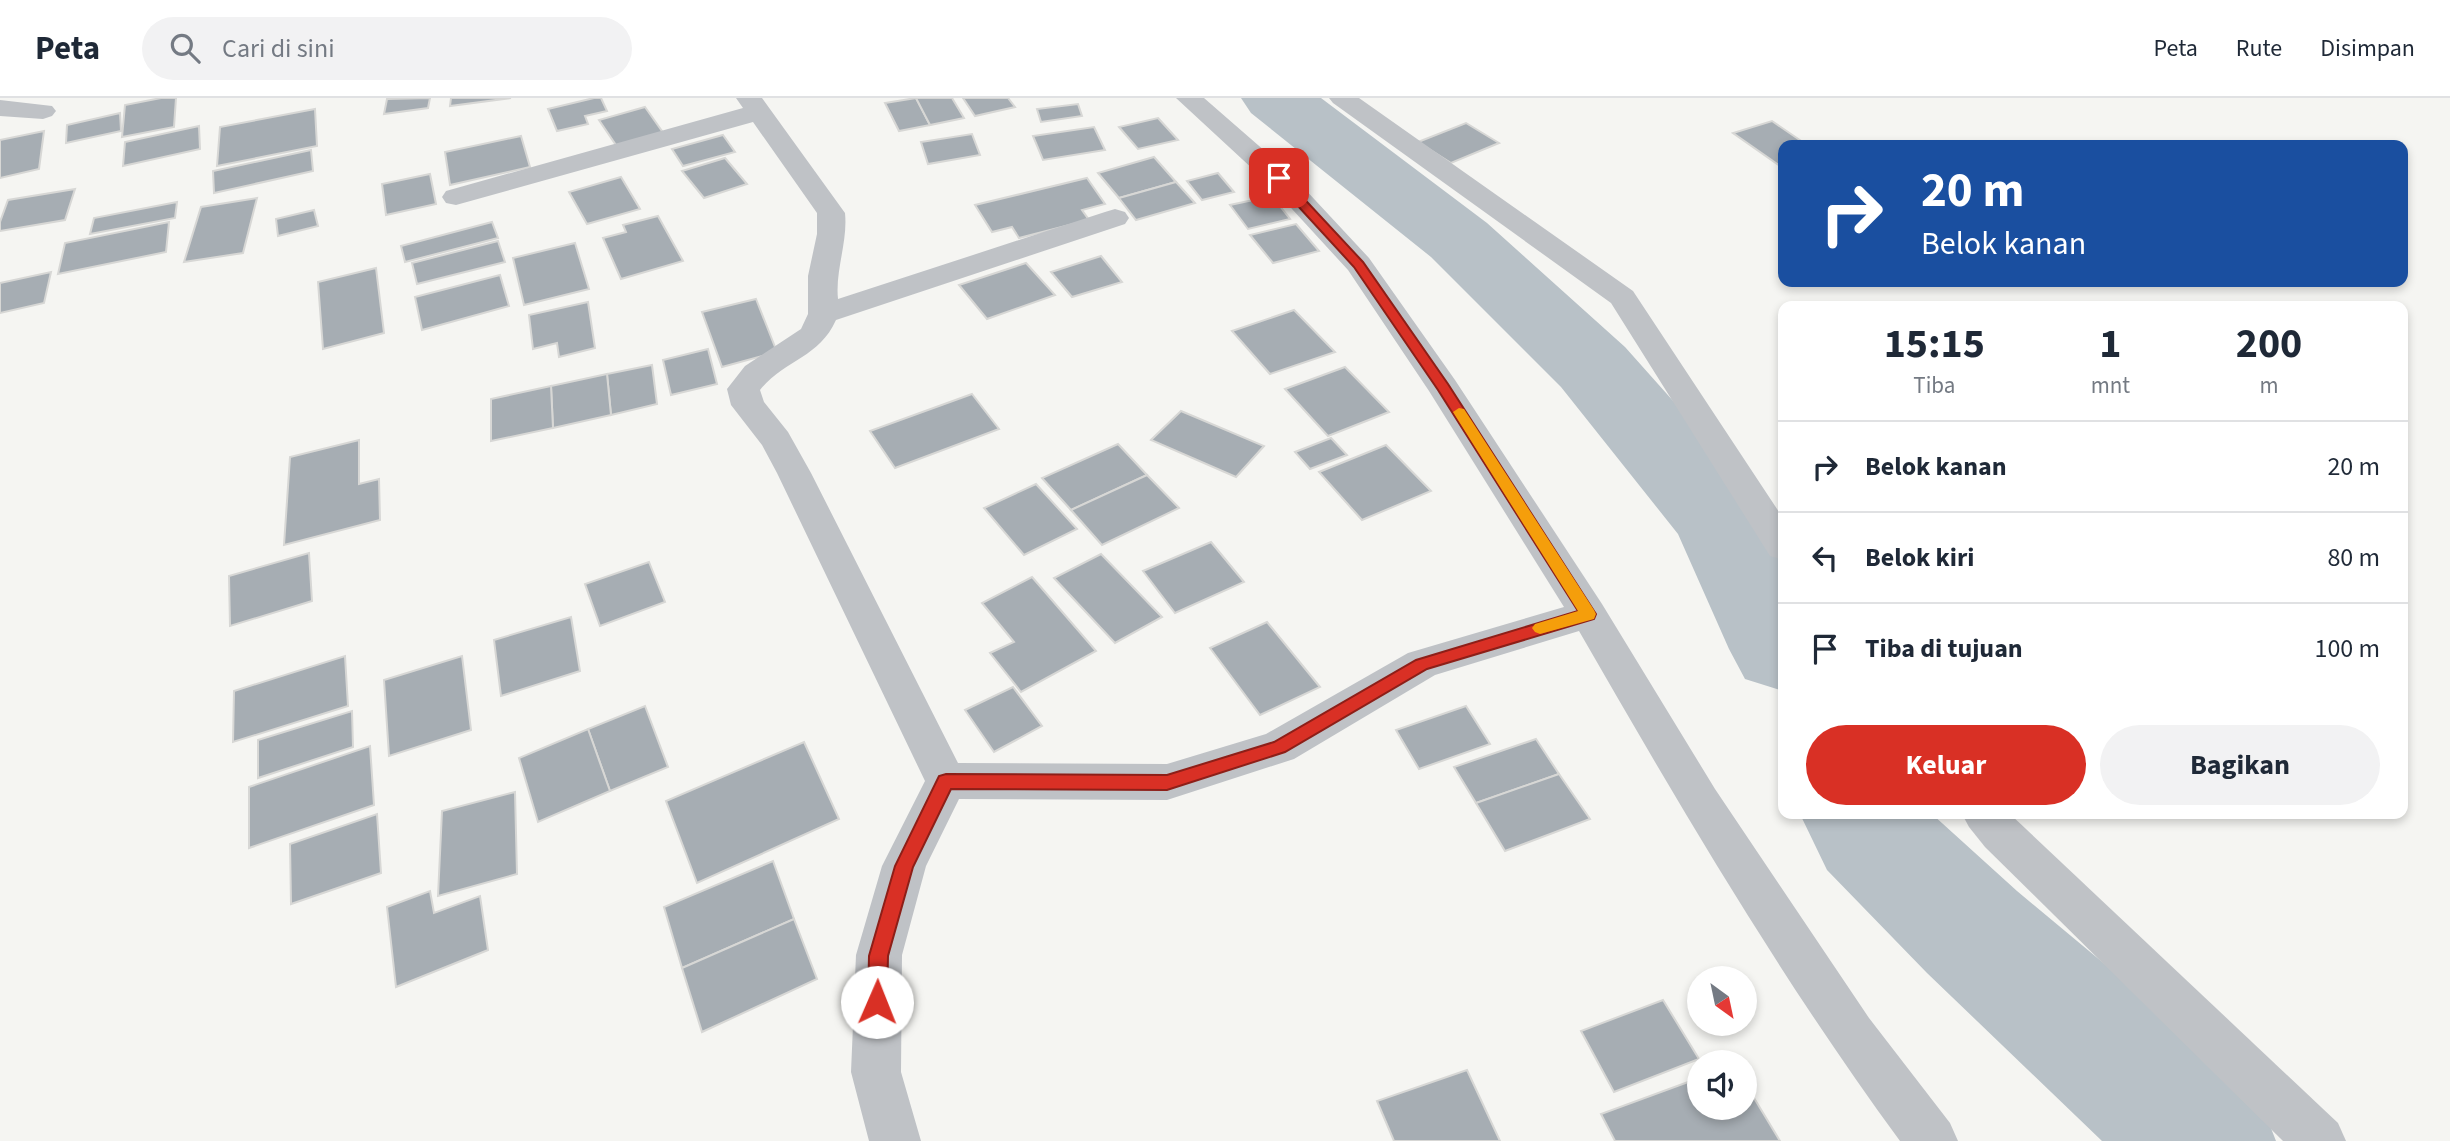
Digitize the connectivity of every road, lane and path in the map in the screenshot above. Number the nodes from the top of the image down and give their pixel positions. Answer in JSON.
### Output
{"nodes":[{"id":1,"x":1189,"y":98,"type":"edge"},
{"id":2,"x":1342,"y":98,"type":"edge"},
{"id":3,"x":754,"y":105,"type":"edge"},
{"id":4,"x":0,"y":108,"type":"edge"},
{"id":5,"x":43,"y":111,"type":"dead end"},
{"id":6,"x":456,"y":197,"type":"dead end"},
{"id":7,"x":1115,"y":218,"type":"dead end"},
{"id":8,"x":823,"y":314,"type":"junction"},
{"id":9,"x":1778,"y":539,"type":"edge"},
{"id":10,"x":1588,"y":614,"type":"junction"},
{"id":11,"x":946,"y":781,"type":"junction"},
{"id":12,"x":1988,"y":819,"type":"edge"},
{"id":13,"x":895,"y":1141,"type":"edge"},
{"id":14,"x":1931,"y":1141,"type":"edge"},
{"id":15,"x":2320,"y":1141,"type":"edge"}],
"edges":[{"from":1,"to":10,"type":"street"},
{"from":2,"to":9,"type":"street"},
{"from":3,"to":6,"type":"street"},
{"from":3,"to":8,"type":"street"},
{"from":4,"to":5,"type":"street"},
{"from":7,"to":8,"type":"street"},
{"from":8,"to":11,"type":"street"},
{"from":10,"to":11,"type":"street"},
{"from":10,"to":14,"type":"street"},
{"from":11,"to":13,"type":"street"},
{"from":12,"to":15,"type":"street"}]}
